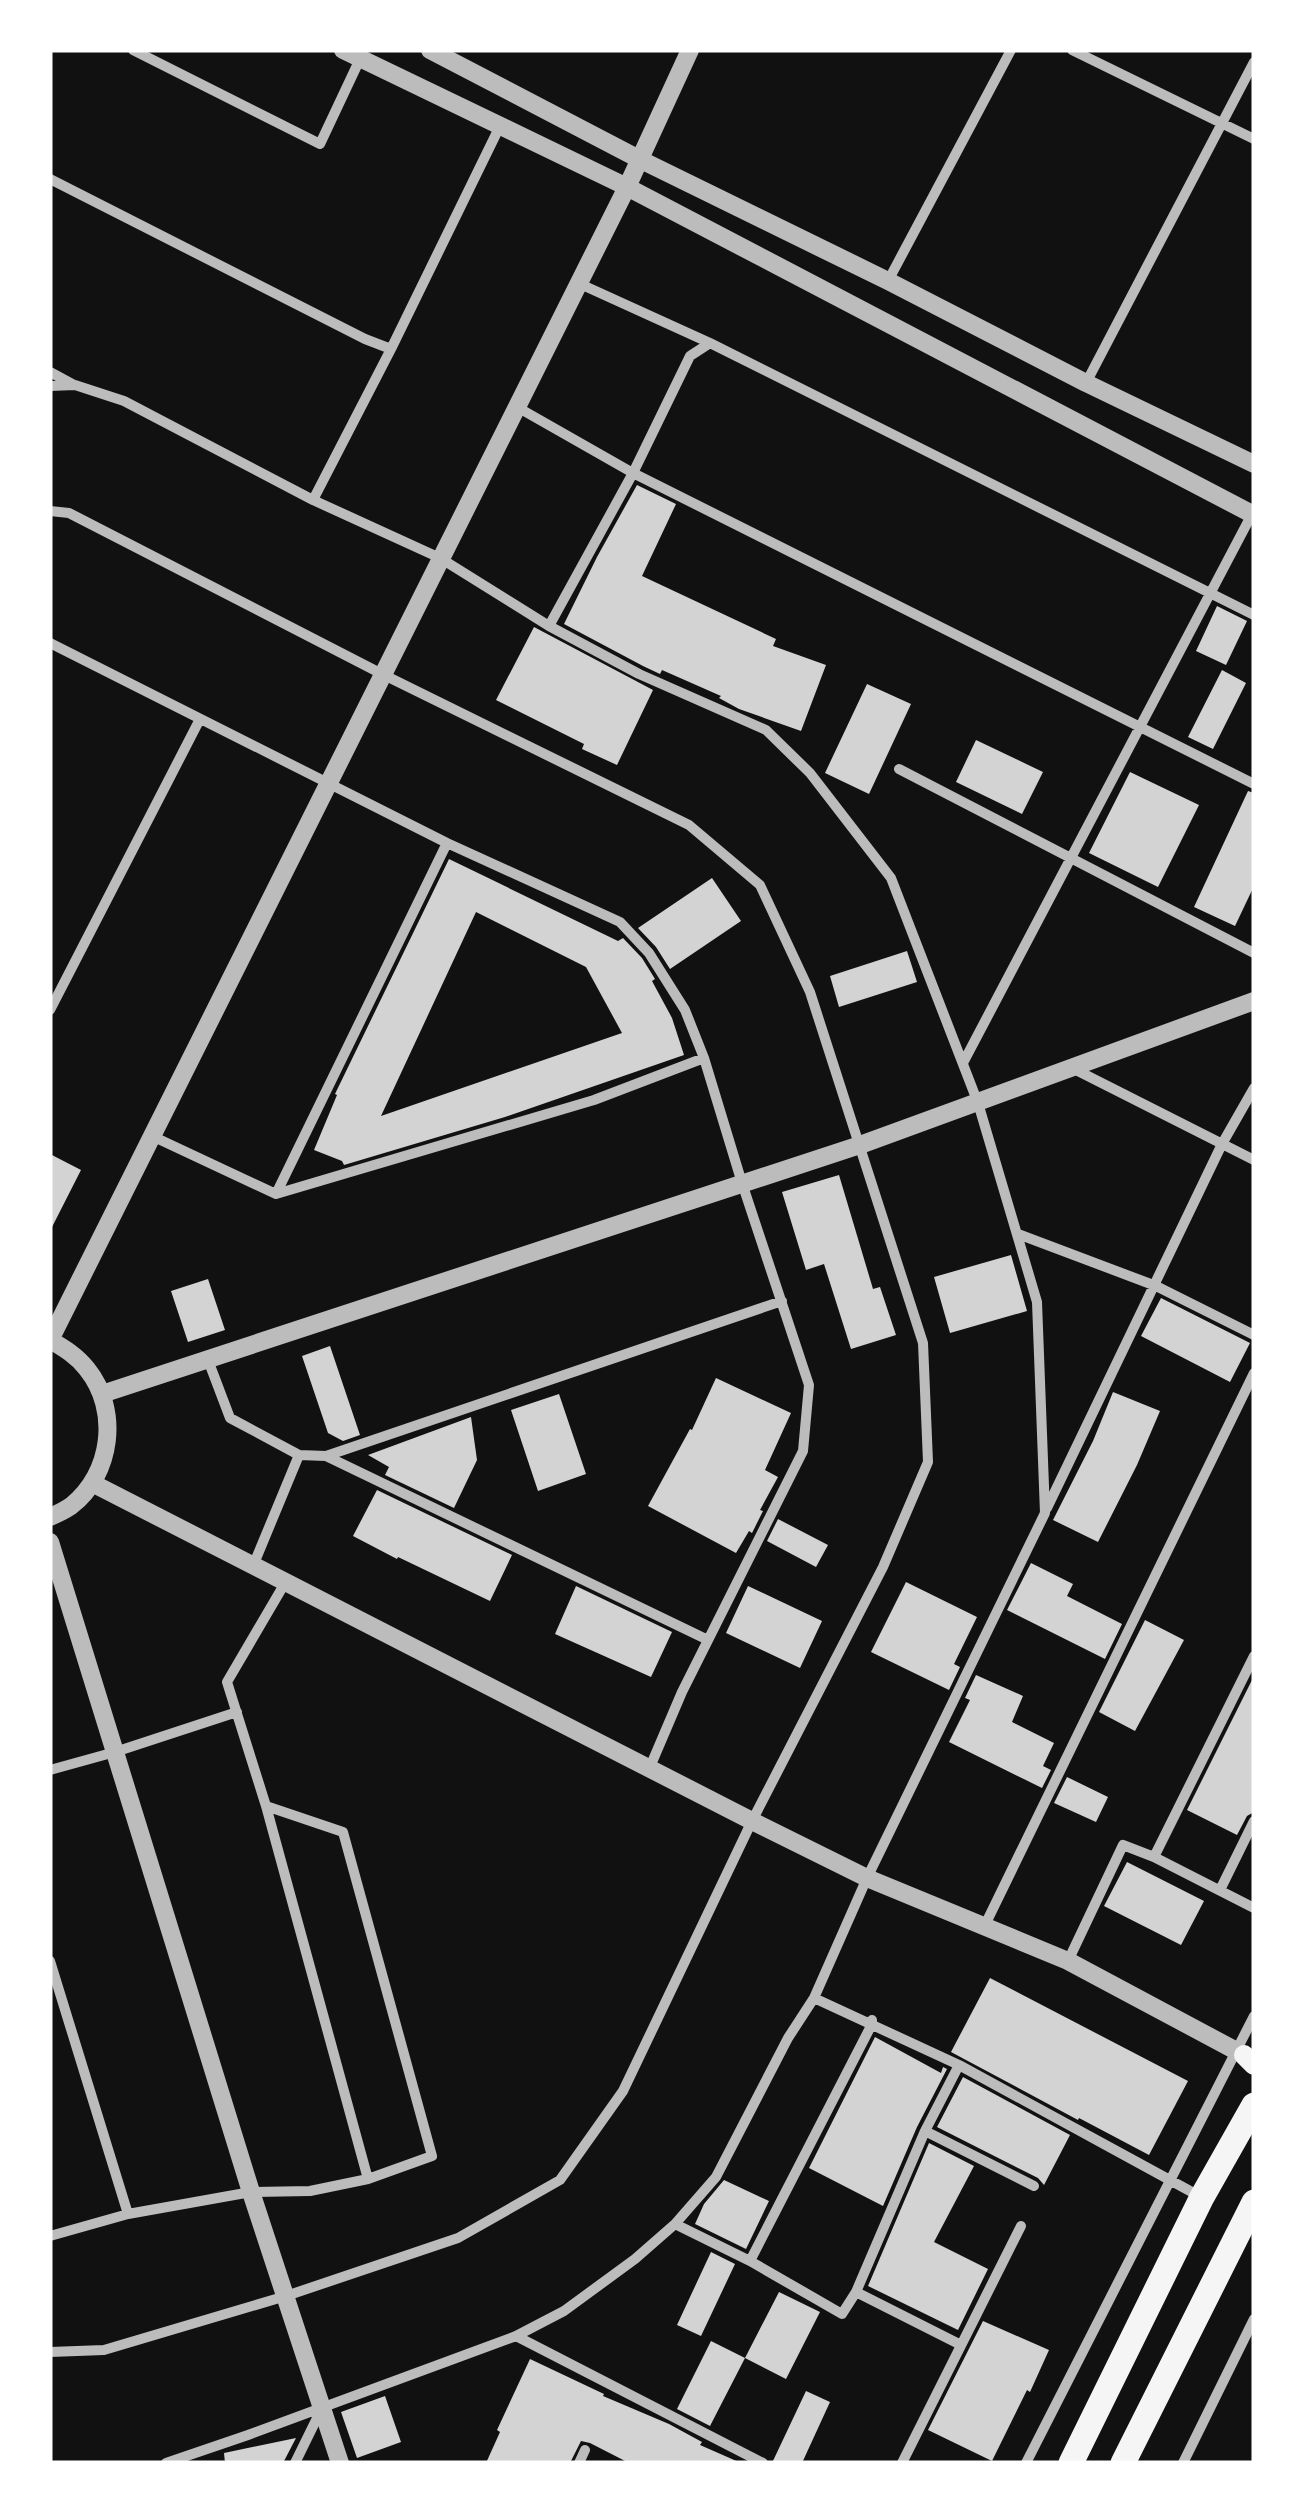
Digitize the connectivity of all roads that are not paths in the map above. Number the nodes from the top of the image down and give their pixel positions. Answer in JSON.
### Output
{"nodes":[{"id":1,"x":133,"y":50,"type":"edge"},
{"id":2,"x":430,"y":50,"type":"edge"},
{"id":3,"x":690,"y":50,"type":"edge"},
{"id":4,"x":1011,"y":50,"type":"edge"},
{"id":5,"x":1072,"y":50,"type":"edge"},
{"id":6,"x":352,"y":54,"type":"edge"},
{"id":7,"x":1254,"y":62,"type":"edge"},
{"id":8,"x":1223,"y":123,"type":"junction"},
{"id":9,"x":500,"y":126,"type":"junction"},
{"id":10,"x":1254,"y":139,"type":"edge"},
{"id":11,"x":639,"y":159,"type":"junction"},
{"id":12,"x":50,"y":179,"type":"edge"},
{"id":13,"x":627,"y":187,"type":"junction"},
{"id":14,"x":888,"y":281,"type":"junction"},
{"id":15,"x":578,"y":283,"type":"junction"},
{"id":16,"x":710,"y":342,"type":"junction"},
{"id":17,"x":390,"y":349,"type":"junction"},
{"id":18,"x":50,"y":372,"type":"edge"},
{"id":19,"x":1086,"y":383,"type":"junction"},
{"id":20,"x":75,"y":385,"type":"junction"},
{"id":21,"x":50,"y":386,"type":"edge"},
{"id":22,"x":516,"y":406,"type":"junction"},
{"id":23,"x":1254,"y":464,"type":"edge"},
{"id":24,"x":634,"y":473,"type":"junction"},
{"id":25,"x":313,"y":500,"type":"junction"},
{"id":26,"x":50,"y":511,"type":"edge"},
{"id":27,"x":1253,"y":515,"type":"edge"},
{"id":28,"x":440,"y":558,"type":"junction"},
{"id":29,"x":1210,"y":592,"type":"junction"},
{"id":30,"x":1254,"y":615,"type":"edge"},
{"id":31,"x":549,"y":626,"type":"junction"},
{"id":32,"x":50,"y":643,"type":"edge"},
{"id":33,"x":382,"y":674,"type":"junction"},
{"id":34,"x":200,"y":719,"type":"junction"},
{"id":35,"x":1140,"y":728,"type":"junction"},
{"id":36,"x":899,"y":769,"type":"dead end"},
{"id":37,"x":328,"y":783,"type":"junction"},
{"id":38,"x":1254,"y":784,"type":"edge"},
{"id":39,"x":446,"y":843,"type":"junction"},
{"id":40,"x":1071,"y":858,"type":"junction"},
{"id":41,"x":1254,"y":953,"type":"edge"},
{"id":42,"x":1254,"y":1000,"type":"edge"},
{"id":43,"x":50,"y":1010,"type":"edge"},
{"id":44,"x":704,"y":1058,"type":"junction"},
{"id":45,"x":963,"y":1064,"type":"junction"},
{"id":46,"x":1071,"y":1068,"type":"junction"},
{"id":47,"x":1254,"y":1088,"type":"edge"},
{"id":48,"x":978,"y":1102,"type":"junction"},
{"id":49,"x":152,"y":1136,"type":"junction"},
{"id":50,"x":860,"y":1144,"type":"junction"},
{"id":51,"x":1222,"y":1144,"type":"junction"},
{"id":52,"x":1254,"y":1160,"type":"edge"},
{"id":53,"x":742,"y":1184,"type":"junction"},
{"id":54,"x":276,"y":1194,"type":"junction"},
{"id":55,"x":1018,"y":1234,"type":"junction"},
{"id":56,"x":1156,"y":1286,"type":"junction"},
{"id":57,"x":782,"y":1301,"type":"junction"},
{"id":58,"x":1254,"y":1336,"type":"edge"},
{"id":59,"x":50,"y":1340,"type":"edge"},
{"id":60,"x":208,"y":1360,"type":"junction"},
{"id":61,"x":1254,"y":1374,"type":"edge"},
{"id":62,"x":102,"y":1394,"type":"junction"},
{"id":63,"x":300,"y":1455,"type":"junction"},
{"id":64,"x":326,"y":1456,"type":"junction"},
{"id":65,"x":92,"y":1483,"type":"junction"},
{"id":66,"x":1045,"y":1512,"type":"junction"},
{"id":67,"x":50,"y":1518,"type":"edge"},
{"id":68,"x":50,"y":1542,"type":"edge"},
{"id":69,"x":254,"y":1566,"type":"junction"},
{"id":70,"x":285,"y":1584,"type":"junction"},
{"id":71,"x":708,"y":1640,"type":"junction"},
{"id":72,"x":1254,"y":1656,"type":"edge"},
{"id":73,"x":236,"y":1712,"type":"junction"},
{"id":74,"x":115,"y":1752,"type":"junction"},
{"id":75,"x":650,"y":1767,"type":"junction"},
{"id":76,"x":50,"y":1770,"type":"edge"},
{"id":77,"x":266,"y":1806,"type":"junction"},
{"id":78,"x":752,"y":1821,"type":"junction"},
{"id":79,"x":1254,"y":1821,"type":"edge"},
{"id":80,"x":1154,"y":1857,"type":"junction"},
{"id":81,"x":867,"y":1878,"type":"junction"},
{"id":82,"x":1220,"y":1890,"type":"junction"},
{"id":83,"x":1254,"y":1908,"type":"edge"},
{"id":84,"x":985,"y":1925,"type":"junction"},
{"id":85,"x":50,"y":1961,"type":"edge"},
{"id":86,"x":1068,"y":1961,"type":"junction"},
{"id":87,"x":814,"y":1998,"type":"junction"},
{"id":88,"x":1254,"y":2016,"type":"edge"},
{"id":89,"x":872,"y":2022,"type":"junction"},
{"id":90,"x":1247,"y":2056,"type":"edge"},
{"id":91,"x":959,"y":2065,"type":"junction"},
{"id":92,"x":1254,"y":2105,"type":"edge"},
{"id":93,"x":926,"y":2132,"type":"junction"},
{"id":94,"x":368,"y":2179,"type":"junction"},
{"id":95,"x":1172,"y":2180,"type":"junction"},
{"id":96,"x":1034,"y":2186,"type":"dead end"},
{"id":97,"x":251,"y":2192,"type":"junction"},
{"id":98,"x":1202,"y":2198,"type":"junction"},
{"id":99,"x":1254,"y":2202,"type":"edge"},
{"id":100,"x":128,"y":2214,"type":"junction"},
{"id":101,"x":675,"y":2224,"type":"junction"},
{"id":102,"x":1021,"y":2226,"type":"dead end"},
{"id":103,"x":50,"y":2236,"type":"edge"},
{"id":104,"x":750,"y":2261,"type":"junction"},
{"id":105,"x":856,"y":2292,"type":"junction"},
{"id":106,"x":286,"y":2296,"type":"junction"},
{"id":107,"x":1254,"y":2319,"type":"edge"},
{"id":108,"x":516,"y":2336,"type":"junction"},
{"id":109,"x":962,"y":2344,"type":"junction"},
{"id":110,"x":50,"y":2352,"type":"edge"},
{"id":111,"x":322,"y":2408,"type":"junction"},
{"id":112,"x":585,"y":2450,"type":"dead end"},
{"id":113,"x":166,"y":2463,"type":"edge"},
{"id":114,"x":295,"y":2463,"type":"edge"},
{"id":115,"x":340,"y":2463,"type":"edge"},
{"id":116,"x":579,"y":2463,"type":"edge"},
{"id":117,"x":764,"y":2463,"type":"edge"},
{"id":118,"x":902,"y":2463,"type":"edge"},
{"id":119,"x":1026,"y":2463,"type":"edge"},
{"id":120,"x":1071,"y":2463,"type":"edge"},
{"id":121,"x":1124,"y":2463,"type":"edge"},
{"id":122,"x":1183,"y":2463,"type":"edge"}],
"edges":[{"from":1,"to":6,"type":"street"},
{"from":2,"to":11,"type":"street"},
{"from":3,"to":11,"type":"street"},
{"from":4,"to":14,"type":"street"},
{"from":5,"to":8,"type":"street"},
{"from":6,"to":9,"type":"street"},
{"from":7,"to":8,"type":"street"},
{"from":8,"to":10,"type":"street"},
{"from":8,"to":19,"type":"street"},
{"from":9,"to":13,"type":"street"},
{"from":9,"to":17,"type":"street"},
{"from":11,"to":13,"type":"street"},
{"from":11,"to":14,"type":"street"},
{"from":12,"to":17,"type":"street"},
{"from":13,"to":15,"type":"street"},
{"from":13,"to":27,"type":"street"},
{"from":14,"to":19,"type":"street"},
{"from":15,"to":16,"type":"street"},
{"from":15,"to":22,"type":"street"},
{"from":16,"to":24,"type":"street"},
{"from":16,"to":29,"type":"street"},
{"from":17,"to":25,"type":"street"},
{"from":18,"to":20,"type":"street"},
{"from":19,"to":23,"type":"street"},
{"from":20,"to":21,"type":"street"},
{"from":20,"to":25,"type":"street"},
{"from":22,"to":24,"type":"street"},
{"from":22,"to":28,"type":"street"},
{"from":24,"to":31,"type":"street"},
{"from":24,"to":35,"type":"street"},
{"from":25,"to":28,"type":"street"},
{"from":26,"to":33,"type":"street"},
{"from":27,"to":29,"type":"street"},
{"from":28,"to":31,"type":"street"},
{"from":28,"to":33,"type":"street"},
{"from":29,"to":30,"type":"street"},
{"from":29,"to":35,"type":"street"},
{"from":31,"to":45,"type":"street"},
{"from":32,"to":34,"type":"street"},
{"from":33,"to":37,"type":"street"},
{"from":33,"to":50,"type":"street"},
{"from":34,"to":37,"type":"street"},
{"from":34,"to":43,"type":"street"},
{"from":35,"to":38,"type":"street"},
{"from":35,"to":40,"type":"street"},
{"from":36,"to":40,"type":"street"},
{"from":37,"to":39,"type":"street"},
{"from":37,"to":49,"type":"street"},
{"from":39,"to":44,"type":"street"},
{"from":39,"to":54,"type":"street"},
{"from":40,"to":41,"type":"street"},
{"from":40,"to":45,"type":"street"},
{"from":42,"to":46,"type":"street"},
{"from":44,"to":53,"type":"street"},
{"from":44,"to":54,"type":"street"},
{"from":45,"to":48,"type":"street"},
{"from":46,"to":48,"type":"street"},
{"from":46,"to":51,"type":"street"},
{"from":47,"to":51,"type":"street"},
{"from":48,"to":50,"type":"street"},
{"from":48,"to":55,"type":"street"},
{"from":49,"to":54,"type":"street"},
{"from":49,"to":59,"type":"street"},
{"from":50,"to":53,"type":"street"},
{"from":50,"to":78,"type":"street"},
{"from":51,"to":52,"type":"street"},
{"from":51,"to":56,"type":"street"},
{"from":53,"to":57,"type":"street"},
{"from":53,"to":60,"type":"street"},
{"from":55,"to":56,"type":"street"},
{"from":55,"to":66,"type":"street"},
{"from":56,"to":58,"type":"street"},
{"from":56,"to":66,"type":"street"},
{"from":57,"to":64,"type":"street"},
{"from":57,"to":71,"type":"street"},
{"from":59,"to":62,"type":"street"},
{"from":60,"to":62,"type":"street"},
{"from":60,"to":63,"type":"street"},
{"from":61,"to":84,"type":"street"},
{"from":62,"to":65,"type":"street"},
{"from":63,"to":64,"type":"street"},
{"from":63,"to":69,"type":"street"},
{"from":64,"to":71,"type":"street"},
{"from":65,"to":67,"type":"street"},
{"from":65,"to":69,"type":"street"},
{"from":66,"to":81,"type":"street"},
{"from":68,"to":74,"type":"street"},
{"from":69,"to":70,"type":"street"},
{"from":70,"to":73,"type":"street"},
{"from":70,"to":75,"type":"street"},
{"from":71,"to":75,"type":"street"},
{"from":72,"to":80,"type":"street"},
{"from":73,"to":74,"type":"street"},
{"from":73,"to":77,"type":"street"},
{"from":74,"to":76,"type":"street"},
{"from":74,"to":97,"type":"street"},
{"from":75,"to":78,"type":"street"},
{"from":77,"to":94,"type":"street"},
{"from":77,"to":94,"type":"street"},
{"from":78,"to":81,"type":"street"},
{"from":78,"to":106,"type":"street"},
{"from":79,"to":82,"type":"street"},
{"from":80,"to":82,"type":"street"},
{"from":80,"to":86,"type":"street"},
{"from":81,"to":84,"type":"street"},
{"from":81,"to":87,"type":"street"},
{"from":82,"to":83,"type":"street"},
{"from":84,"to":86,"type":"street"},
{"from":85,"to":100,"type":"street"},
{"from":86,"to":90,"type":"street"},
{"from":87,"to":89,"type":"street"},
{"from":87,"to":101,"type":"street"},
{"from":88,"to":90,"type":"street"},
{"from":89,"to":91,"type":"street"},
{"from":89,"to":104,"type":"street"},
{"from":90,"to":95,"type":"street"},
{"from":91,"to":93,"type":"street"},
{"from":91,"to":95,"type":"street"},
{"from":92,"to":98,"type":"main road"},
{"from":93,"to":96,"type":"street"},
{"from":93,"to":105,"type":"street"},
{"from":94,"to":97,"type":"street"},
{"from":95,"to":98,"type":"street"},
{"from":95,"to":119,"type":"street"},
{"from":97,"to":100,"type":"street"},
{"from":97,"to":106,"type":"street"},
{"from":98,"to":120,"type":"main road"},
{"from":99,"to":121,"type":"main road"},
{"from":100,"to":103,"type":"street"},
{"from":101,"to":104,"type":"street"},
{"from":101,"to":108,"type":"street"},
{"from":102,"to":109,"type":"street"},
{"from":104,"to":105,"type":"street"},
{"from":105,"to":109,"type":"street"},
{"from":106,"to":110,"type":"street"},
{"from":106,"to":111,"type":"street"},
{"from":107,"to":122,"type":"street"},
{"from":108,"to":111,"type":"street"},
{"from":108,"to":117,"type":"street"},
{"from":109,"to":118,"type":"street"},
{"from":111,"to":113,"type":"street"},
{"from":111,"to":114,"type":"street"},
{"from":111,"to":115,"type":"street"},
{"from":112,"to":116,"type":"street"}]}
